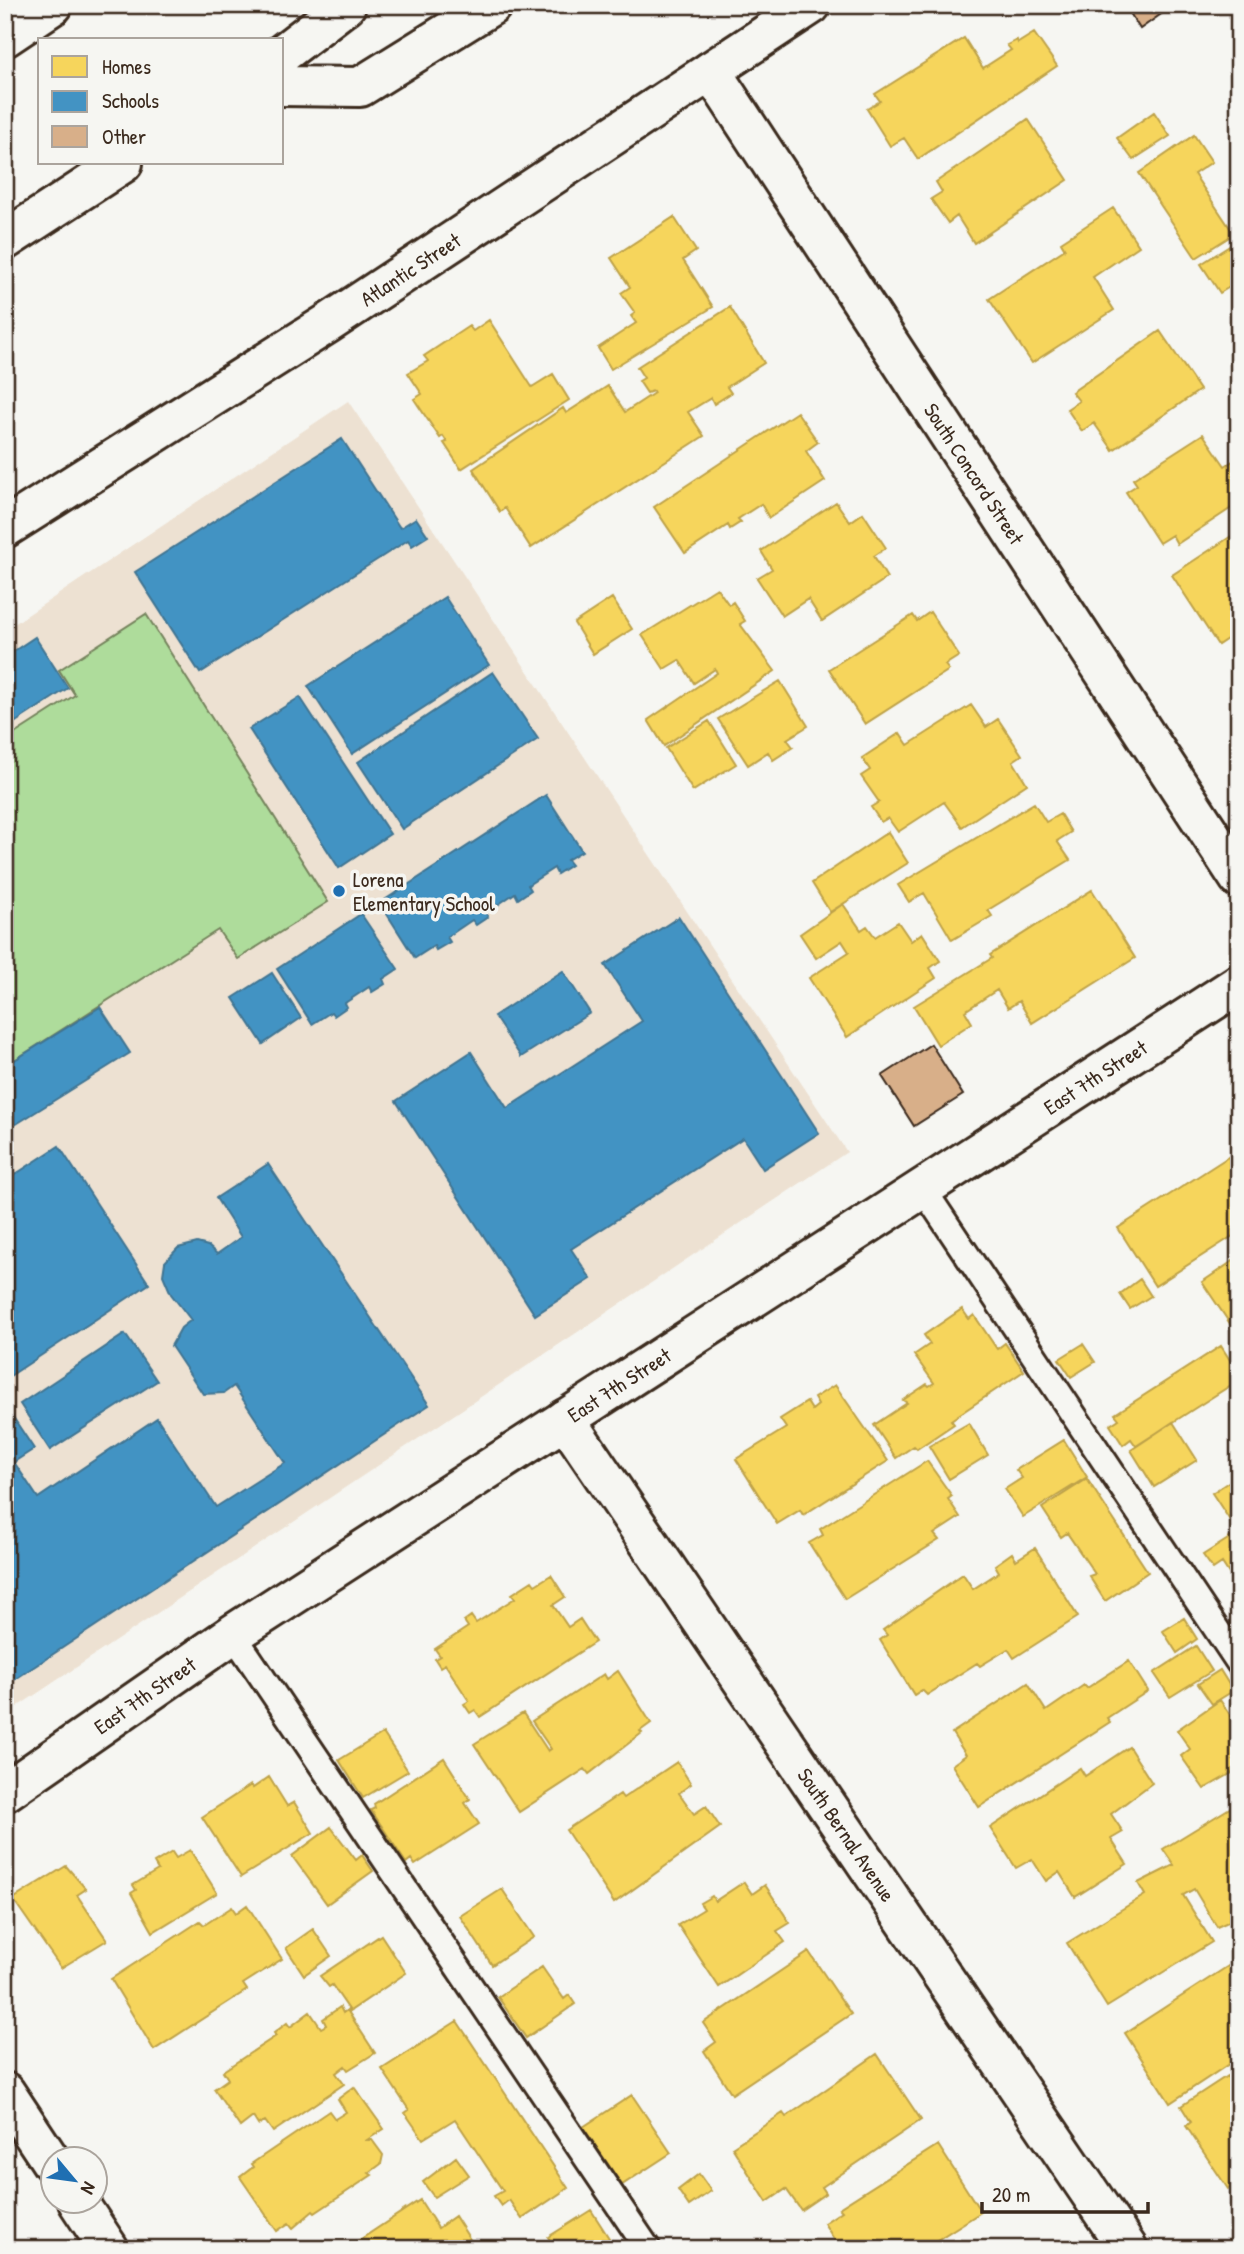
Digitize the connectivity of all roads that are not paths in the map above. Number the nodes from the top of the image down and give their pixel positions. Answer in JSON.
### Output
{"nodes":[{"id":1,"x":53,"y":5,"type":"edge"},
{"id":2,"x":346,"y":5,"type":"edge"},
{"id":3,"x":492,"y":5,"type":"edge"},
{"id":4,"x":811,"y":5,"type":"edge"},
{"id":5,"x":5,"y":37,"type":"edge"},
{"id":6,"x":284,"y":52,"type":"edge"},
{"id":7,"x":711,"y":71,"type":"junction"},
{"id":8,"x":284,"y":86,"type":"edge"},
{"id":9,"x":121,"y":164,"type":"edge"},
{"id":10,"x":5,"y":240,"type":"edge"},
{"id":11,"x":5,"y":528,"type":"edge"},
{"id":12,"x":1239,"y":878,"type":"edge"},
{"id":13,"x":1239,"y":984,"type":"edge"},
{"id":14,"x":923,"y":1189,"type":"junction"},
{"id":15,"x":565,"y":1419,"type":"junction"},
{"id":16,"x":233,"y":1634,"type":"junction"},
{"id":17,"x":1239,"y":1662,"type":"edge"},
{"id":18,"x":5,"y":1792,"type":"edge"},
{"id":19,"x":5,"y":2092,"type":"edge"},
{"id":20,"x":41,"y":2146,"type":"edge"},
{"id":21,"x":87,"y":2216,"type":"edge"},
{"id":22,"x":109,"y":2249,"type":"edge"},
{"id":23,"x":648,"y":2249,"type":"edge"},
{"id":24,"x":1129,"y":2249,"type":"edge"}],
"edges":[{"from":1,"to":5,"type":"main road"},
{"from":2,"to":6,"type":"main road"},
{"from":3,"to":8,"type":"main road"},
{"from":4,"to":7,"type":"main road","name":"Atlantic Street"},
{"from":7,"to":11,"type":"main road","name":"Atlantic Street"},
{"from":7,"to":12,"type":"main road","name":"South Concord Street"},
{"from":9,"to":10,"type":"main road"},
{"from":13,"to":14,"type":"main road","name":"East 7th Street"},
{"from":14,"to":15,"type":"main road","name":"East 7th Street"},
{"from":14,"to":17,"type":"lane"},
{"from":15,"to":16,"type":"main road","name":"East 7th Street"},
{"from":15,"to":24,"type":"main road","name":"South Bernal Avenue"},
{"from":16,"to":18,"type":"main road","name":"East 7th Street"},
{"from":16,"to":23,"type":"lane"},
{"from":19,"to":20,"type":"main road"},
{"from":21,"to":22,"type":"main road"}]}
